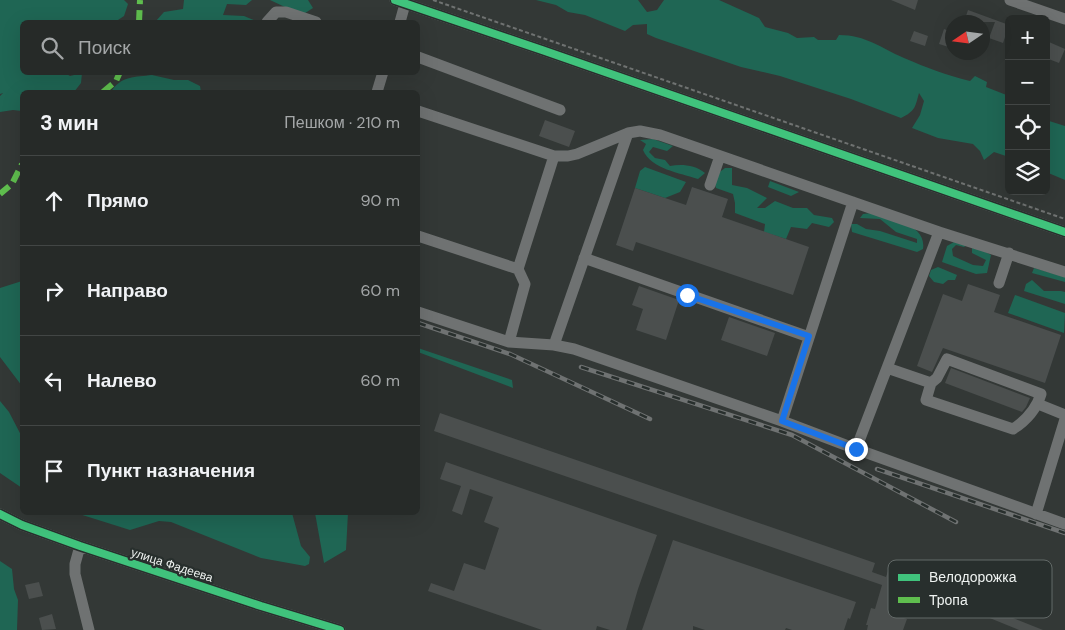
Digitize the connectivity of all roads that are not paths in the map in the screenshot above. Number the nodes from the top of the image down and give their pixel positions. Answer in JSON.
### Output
{"nodes":[{"id":1,"x":1010,"y":0,"type":"edge"},
{"id":2,"x":400,"y":2,"type":"edge"},
{"id":3,"x":1065,"y":19,"type":"edge"},
{"id":4,"x":269,"y":20,"type":"edge"},
{"id":5,"x":310,"y":20,"type":"edge"},
{"id":6,"x":400,"y":20,"type":"edge"},
{"id":7,"x":420,"y":58,"type":"edge"},
{"id":8,"x":382,"y":75,"type":"edge"},
{"id":9,"x":378,"y":90,"type":"edge"},
{"id":10,"x":560,"y":110,"type":"dead end"},
{"id":11,"x":420,"y":112,"type":"edge"},
{"id":12,"x":628,"y":133,"type":"junction"},
{"id":13,"x":554,"y":156,"type":"junction"},
{"id":14,"x":720,"y":156,"type":"junction"},
{"id":15,"x":710,"y":185,"type":"dead end"},
{"id":16,"x":853,"y":202,"type":"junction"},
{"id":17,"x":939,"y":232,"type":"junction"},
{"id":18,"x":1065,"y":232,"type":"edge"},
{"id":19,"x":420,"y":237,"type":"edge"},
{"id":20,"x":1009,"y":253,"type":"junction"},
{"id":21,"x":584,"y":258,"type":"junction"},
{"id":22,"x":518,"y":269,"type":"junction"},
{"id":23,"x":1065,"y":272,"type":"edge"},
{"id":24,"x":999,"y":283,"type":"dead end"},
{"id":25,"x":420,"y":313,"type":"edge"},
{"id":26,"x":809,"y":336,"type":"junction"},
{"id":27,"x":509,"y":342,"type":"junction"},
{"id":28,"x":554,"y":345,"type":"junction"},
{"id":29,"x":887,"y":368,"type":"junction"},
{"id":30,"x":931,"y":383,"type":"junction"},
{"id":31,"x":1038,"y":404,"type":"junction"},
{"id":32,"x":1065,"y":415,"type":"edge"},
{"id":33,"x":1065,"y":419,"type":"edge"},
{"id":34,"x":782,"y":421,"type":"junction"},
{"id":35,"x":856,"y":449,"type":"junction"},
{"id":36,"x":0,"y":514,"type":"edge"},
{"id":37,"x":1036,"y":514,"type":"junction"},
{"id":38,"x":1065,"y":524,"type":"edge"},
{"id":39,"x":80,"y":546,"type":"junction"},
{"id":40,"x":89,"y":630,"type":"edge"},
{"id":41,"x":340,"y":630,"type":"edge"}],
"edges":[{"from":1,"to":3,"type":"street"},
{"from":2,"to":6,"type":"street"},
{"from":2,"to":18,"type":"street"},
{"from":4,"to":5,"type":"street"},
{"from":7,"to":10,"type":"street"},
{"from":8,"to":9,"type":"street"},
{"from":11,"to":13,"type":"street"},
{"from":12,"to":13,"type":"street"},
{"from":12,"to":14,"type":"street"},
{"from":12,"to":21,"type":"street"},
{"from":13,"to":22,"type":"street"},
{"from":14,"to":15,"type":"street"},
{"from":14,"to":16,"type":"street"},
{"from":16,"to":17,"type":"street"},
{"from":16,"to":26,"type":"street"},
{"from":17,"to":20,"type":"street"},
{"from":17,"to":29,"type":"street"},
{"from":19,"to":22,"type":"street"},
{"from":20,"to":23,"type":"street"},
{"from":20,"to":24,"type":"street"},
{"from":21,"to":26,"type":"street"},
{"from":21,"to":28,"type":"street"},
{"from":22,"to":27,"type":"street"},
{"from":25,"to":27,"type":"street"},
{"from":26,"to":34,"type":"street"},
{"from":27,"to":28,"type":"street"},
{"from":28,"to":34,"type":"street"},
{"from":29,"to":30,"type":"street"},
{"from":29,"to":35,"type":"street"},
{"from":30,"to":31,"type":"street"},
{"from":30,"to":31,"type":"street"},
{"from":31,"to":32,"type":"street"},
{"from":33,"to":37,"type":"street"},
{"from":34,"to":35,"type":"street"},
{"from":35,"to":37,"type":"street"},
{"from":36,"to":39,"type":"street","name":"улица Фадеева"},
{"from":37,"to":38,"type":"street"},
{"from":39,"to":40,"type":"street"},
{"from":39,"to":41,"type":"street","name":"улица Фадеева"}]}
